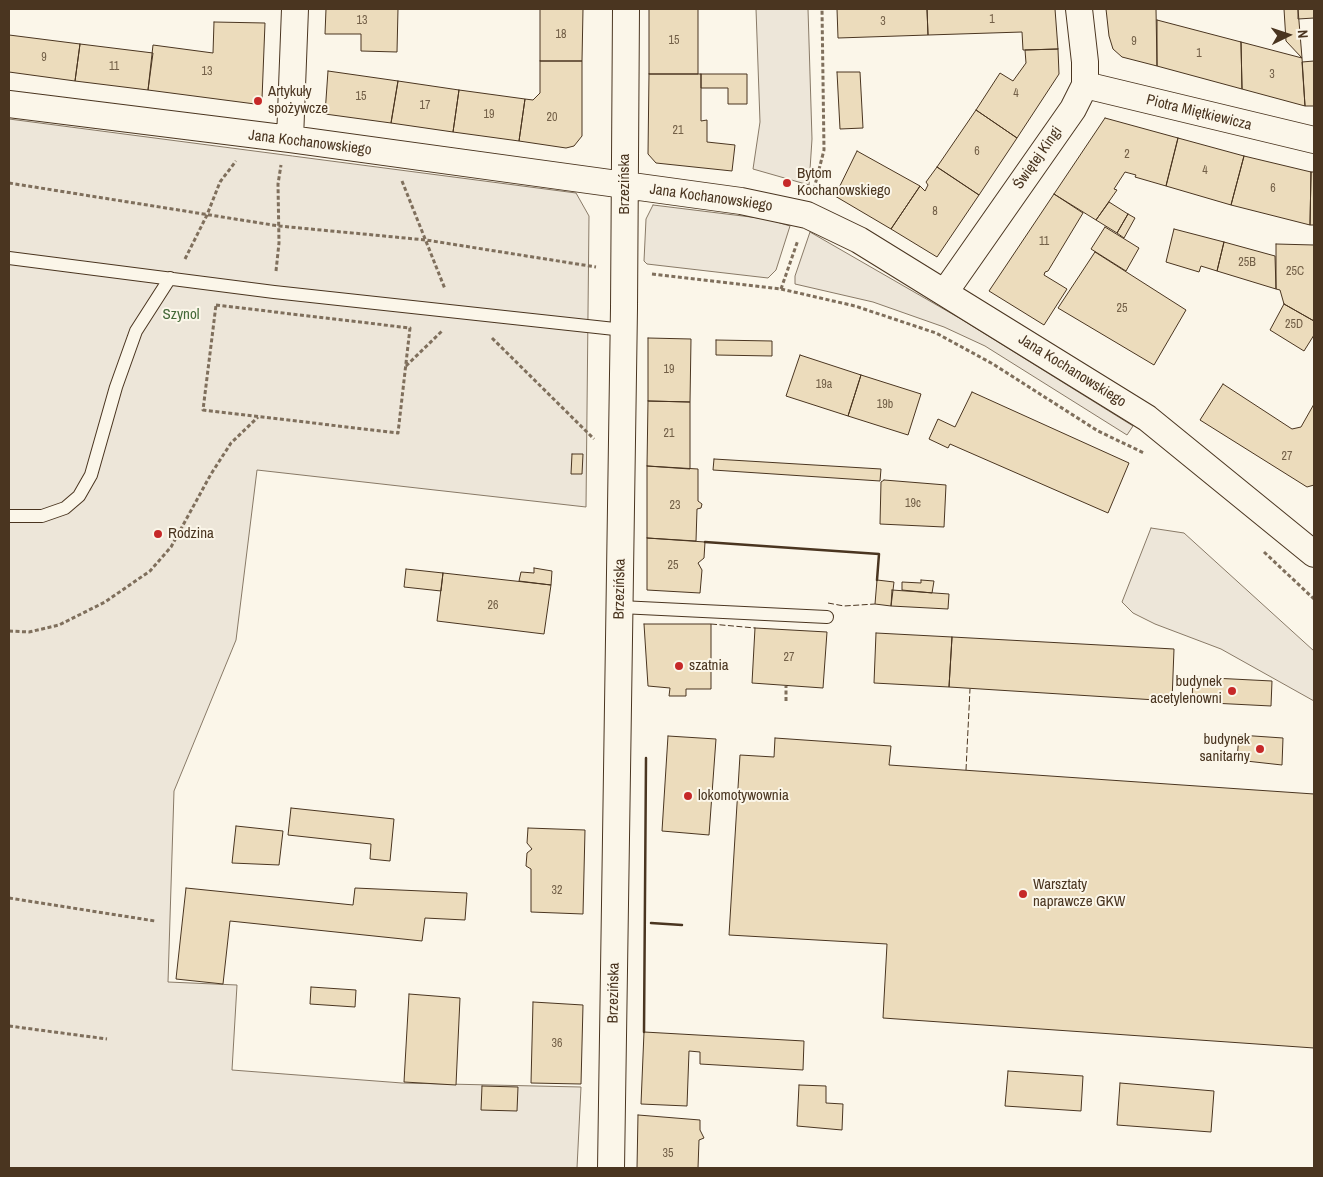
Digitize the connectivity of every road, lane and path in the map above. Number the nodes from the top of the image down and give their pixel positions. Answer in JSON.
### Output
{"nodes":[{"id":1,"x":294,"y":9,"type":"edge"},
{"id":2,"x":626,"y":9,"type":"edge"},
{"id":3,"x":822,"y":9,"type":"edge"},
{"id":4,"x":1079,"y":9,"type":"edge"},
{"id":5,"x":1085,"y":85,"type":"junction"},
{"id":6,"x":9,"y":104,"type":"edge"},
{"id":7,"x":262,"y":137,"type":"junction"},
{"id":8,"x":290,"y":139,"type":"junction"},
{"id":9,"x":1314,"y":140,"type":"edge"},
{"id":10,"x":9,"y":182,"type":"edge"},
{"id":11,"x":625,"y":186,"type":"junction"},
{"id":12,"x":207,"y":215,"type":"junction"},
{"id":13,"x":806,"y":215,"type":"junction"},
{"id":14,"x":279,"y":226,"type":"junction"},
{"id":15,"x":9,"y":258,"type":"edge"},
{"id":16,"x":624,"y":272,"type":"junction"},
{"id":17,"x":170,"y":278,"type":"junction"},
{"id":18,"x":781,"y":289,"type":"junction"},
{"id":19,"x":274,"y":292,"type":"junction"},
{"id":20,"x":945,"y":292,"type":"junction"},
{"id":21,"x":460,"y":313,"type":"junction"},
{"id":22,"x":624,"y":330,"type":"junction"},
{"id":23,"x":406,"y":366,"type":"junction"},
{"id":24,"x":259,"y":416,"type":"junction"},
{"id":25,"x":1150,"y":457,"type":"dead end"},
{"id":26,"x":9,"y":516,"type":"edge"},
{"id":27,"x":1311,"y":544,"type":"edge"},
{"id":28,"x":1260,"y":548,"type":"dead end"},
{"id":29,"x":1314,"y":599,"type":"edge"},
{"id":30,"x":620,"y":608,"type":"junction"},
{"id":31,"x":827,"y":617,"type":"dead end"},
{"id":32,"x":9,"y":632,"type":"edge"},
{"id":33,"x":786,"y":686,"type":"dead end"},
{"id":34,"x":786,"y":701,"type":"dead end"},
{"id":35,"x":9,"y":898,"type":"edge"},
{"id":36,"x":154,"y":921,"type":"dead end"},
{"id":37,"x":9,"y":1026,"type":"edge"},
{"id":38,"x":107,"y":1039,"type":"dead end"},
{"id":39,"x":611,"y":1168,"type":"edge"}],
"edges":[{"from":1,"to":8,"type":"street"},
{"from":2,"to":11,"type":"street","name":"Brzezińska"},
{"from":3,"to":13,"type":"path"},
{"from":4,"to":5,"type":"street","name":"Świętej Kingi"},
{"from":5,"to":9,"type":"street","name":"Piotra Miętkiewicza"},
{"from":5,"to":20,"type":"street","name":"Świętej Kingi"},
{"from":6,"to":7,"type":"street","name":"Jana Kochanowskiego"},
{"from":7,"to":8,"type":"street","name":"Jana Kochanowskiego"},
{"from":7,"to":12,"type":"path"},
{"from":8,"to":11,"type":"street","name":"Jana Kochanowskiego"},
{"from":8,"to":14,"type":"path"},
{"from":10,"to":12,"type":"path"},
{"from":11,"to":13,"type":"street","name":"Jana Kochanowskiego"},
{"from":11,"to":16,"type":"street","name":"Brzezińska"},
{"from":12,"to":14,"type":"path"},
{"from":12,"to":17,"type":"path"},
{"from":13,"to":18,"type":"path"},
{"from":13,"to":20,"type":"street","name":"Jana Kochanowskiego"},
{"from":14,"to":16,"type":"path"},
{"from":14,"to":19,"type":"path"},
{"from":15,"to":17,"type":"lane"},
{"from":16,"to":18,"type":"path"},
{"from":16,"to":22,"type":"street","name":"Brzezińska"},
{"from":17,"to":19,"type":"lane"},
{"from":17,"to":26,"type":"lane"},
{"from":18,"to":25,"type":"path"},
{"from":19,"to":21,"type":"lane"},
{"from":20,"to":27,"type":"street","name":"Jana Kochanowskiego"},
{"from":21,"to":22,"type":"lane"},
{"from":21,"to":23,"type":"path"},
{"from":22,"to":30,"type":"street","name":"Brzezińska"},
{"from":23,"to":24,"type":"path"},
{"from":23,"to":24,"type":"path"},
{"from":24,"to":32,"type":"path"},
{"from":28,"to":29,"type":"path"},
{"from":30,"to":31,"type":"lane"},
{"from":30,"to":39,"type":"street","name":"Brzezińska"},
{"from":33,"to":34,"type":"path"},
{"from":35,"to":36,"type":"path"},
{"from":37,"to":38,"type":"path"}]}
